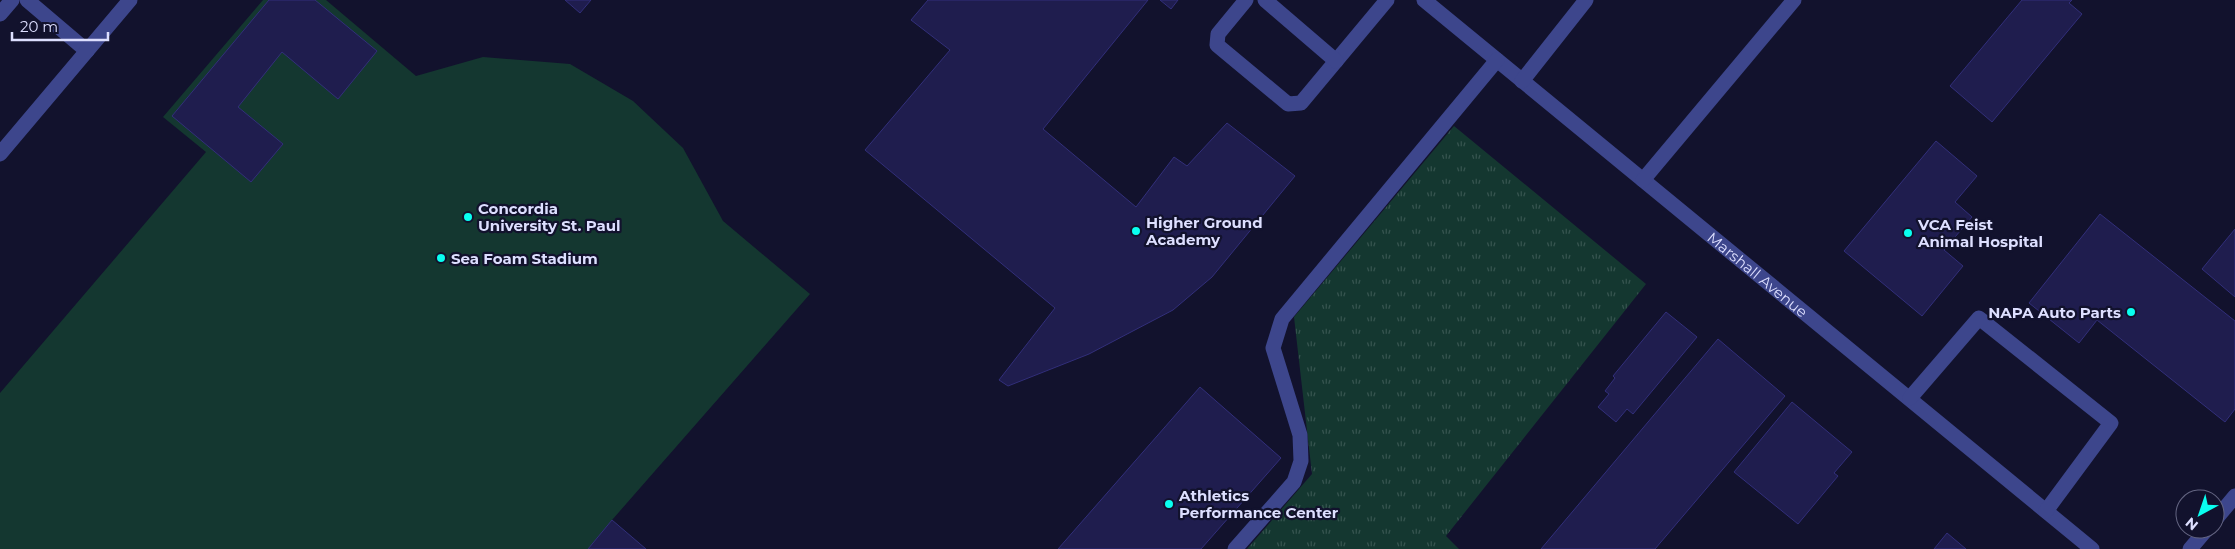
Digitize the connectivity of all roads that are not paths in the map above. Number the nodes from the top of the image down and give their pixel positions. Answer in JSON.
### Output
{"nodes":[{"id":1,"x":12,"y":0,"type":"edge"},
{"id":2,"x":27,"y":0,"type":"edge"},
{"id":3,"x":130,"y":0,"type":"edge"},
{"id":4,"x":1246,"y":0,"type":"edge"},
{"id":5,"x":1265,"y":0,"type":"edge"},
{"id":6,"x":1387,"y":0,"type":"edge"},
{"id":7,"x":1424,"y":0,"type":"edge"},
{"id":8,"x":1586,"y":0,"type":"edge"},
{"id":9,"x":1794,"y":0,"type":"edge"},
{"id":10,"x":0,"y":14,"type":"edge"},
{"id":11,"x":87,"y":51,"type":"junction"},
{"id":12,"x":1497,"y":60,"type":"junction"},
{"id":13,"x":1336,"y":61,"type":"junction"},
{"id":14,"x":1522,"y":81,"type":"junction"},
{"id":15,"x":0,"y":154,"type":"edge"},
{"id":16,"x":1643,"y":180,"type":"junction"},
{"id":17,"x":1910,"y":398,"type":"junction"},
{"id":18,"x":2235,"y":496,"type":"edge"},
{"id":19,"x":2225,"y":508,"type":"edge"},
{"id":20,"x":2046,"y":511,"type":"junction"},
{"id":21,"x":2198,"y":539,"type":"edge"},
{"id":22,"x":1235,"y":549,"type":"edge"},
{"id":23,"x":2092,"y":549,"type":"edge"},
{"id":24,"x":2190,"y":549,"type":"edge"}],
"edges":[{"from":1,"to":10,"type":"street"},
{"from":2,"to":11,"type":"street"},
{"from":3,"to":11,"type":"street"},
{"from":4,"to":13,"type":"street"},
{"from":5,"to":13,"type":"street"},
{"from":6,"to":13,"type":"street"},
{"from":7,"to":12,"type":"street","name":"Marshall Avenue"},
{"from":8,"to":14,"type":"street"},
{"from":9,"to":16,"type":"street"},
{"from":11,"to":15,"type":"street"},
{"from":12,"to":14,"type":"street","name":"Marshall Avenue"},
{"from":12,"to":22,"type":"street"},
{"from":14,"to":16,"type":"street","name":"Marshall Avenue"},
{"from":16,"to":17,"type":"street","name":"Marshall Avenue"},
{"from":17,"to":20,"type":"street","name":"Marshall Avenue"},
{"from":17,"to":20,"type":"street"},
{"from":18,"to":19,"type":"street"},
{"from":20,"to":23,"type":"street","name":"Marshall Avenue"},
{"from":21,"to":24,"type":"street"}]}
